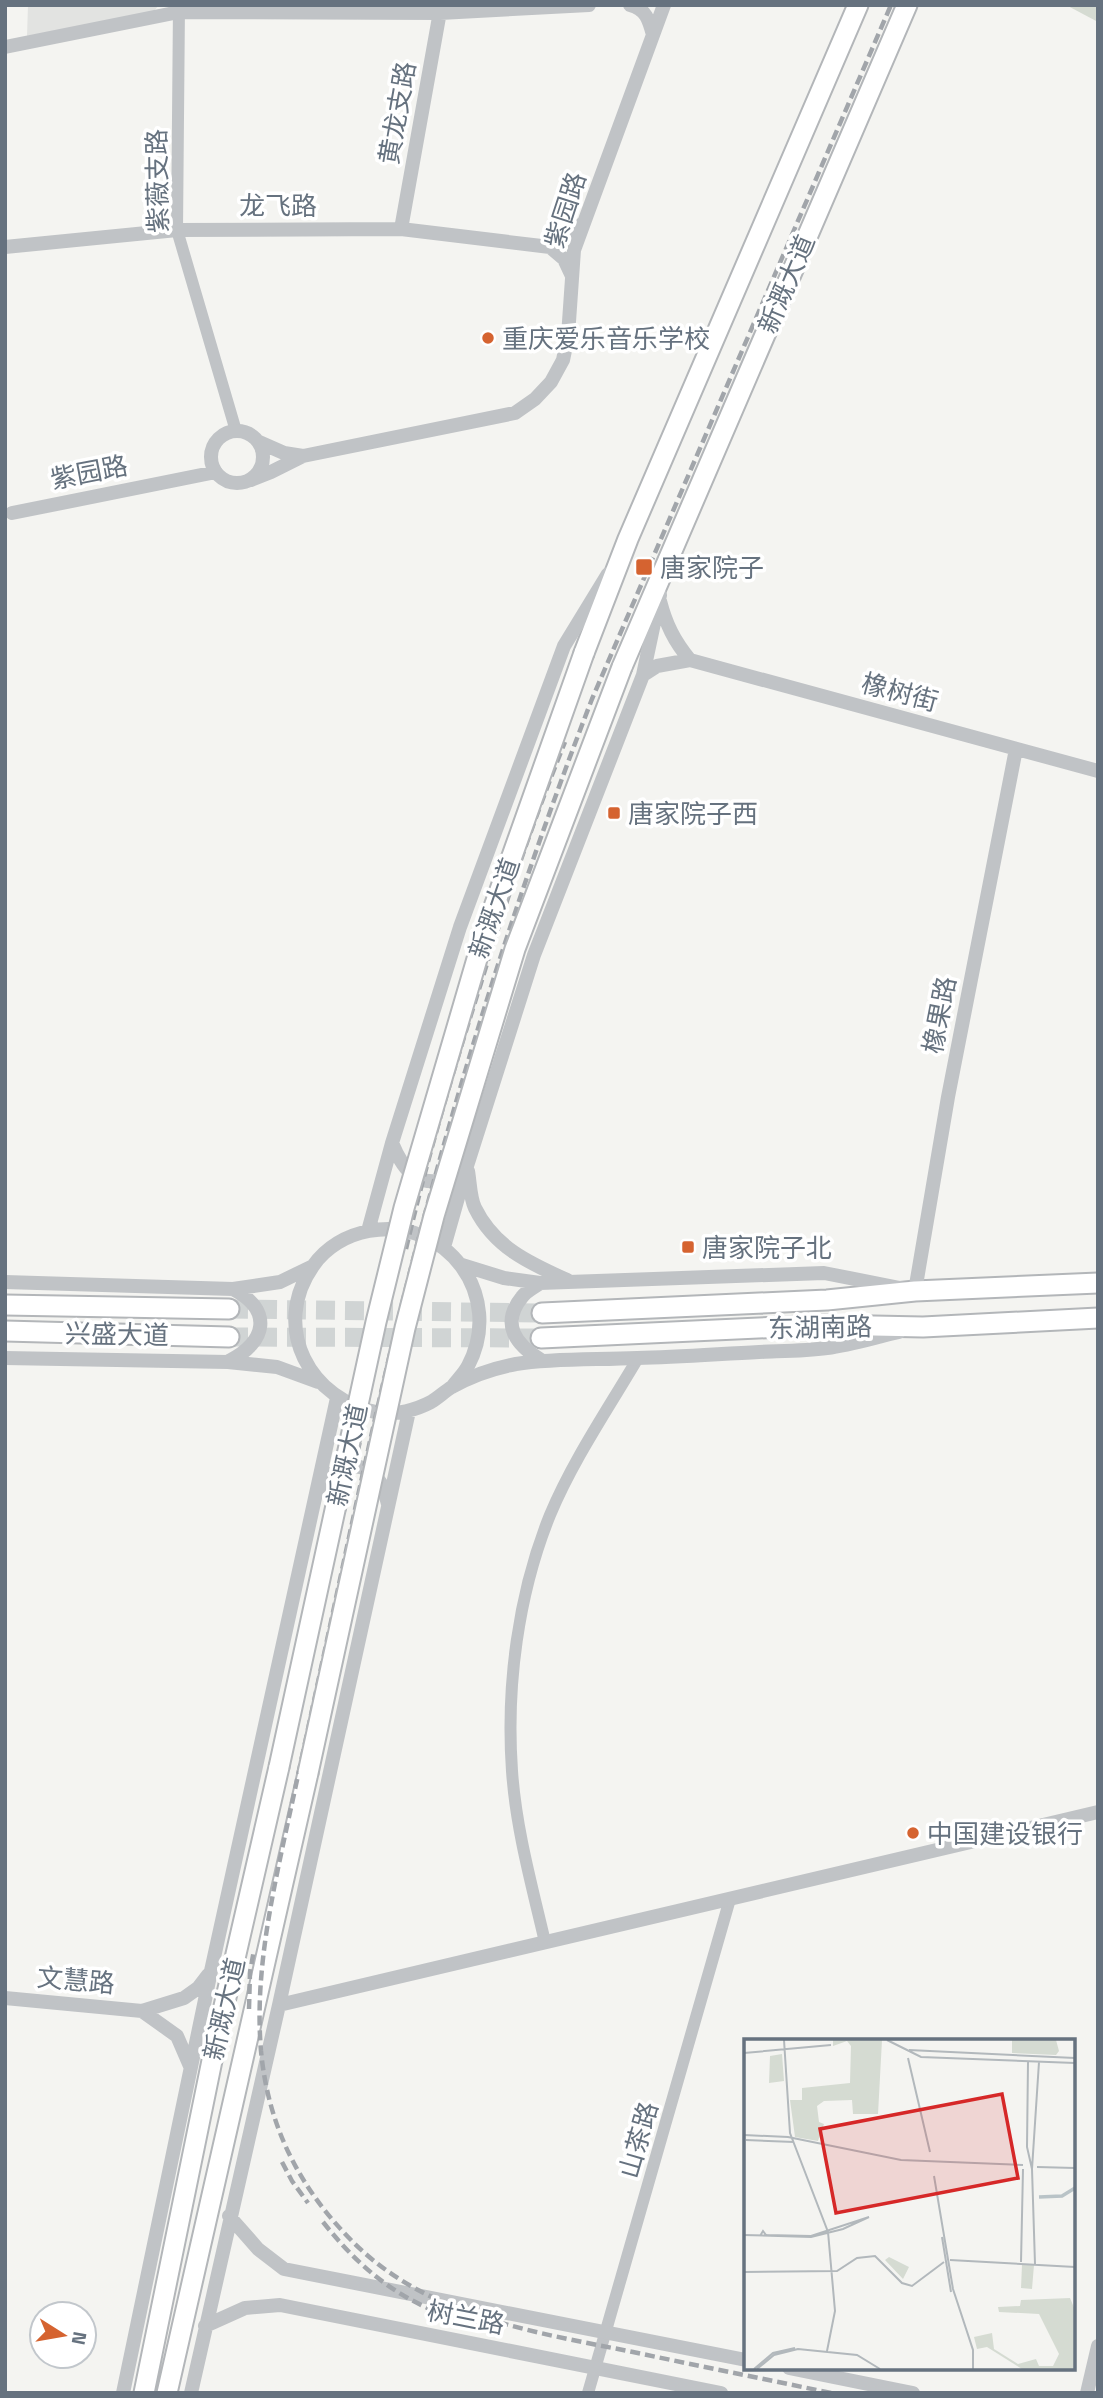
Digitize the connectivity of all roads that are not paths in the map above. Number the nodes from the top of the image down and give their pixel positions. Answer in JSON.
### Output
{"nodes":[{"id":1,"x":589,"y":5,"type":"edge"},
{"id":2,"x":630,"y":5,"type":"edge"},
{"id":3,"x":664,"y":5,"type":"edge"},
{"id":4,"x":858,"y":5,"type":"edge"},
{"id":5,"x":907,"y":5,"type":"edge"},
{"id":6,"x":179,"y":9,"type":"edge"},
{"id":7,"x":441,"y":9,"type":"edge"},
{"id":8,"x":653,"y":35,"type":"junction"},
{"id":9,"x":5,"y":47,"type":"edge"},
{"id":10,"x":584,"y":221,"type":"junction"},
{"id":11,"x":401,"y":229,"type":"junction"},
{"id":12,"x":177,"y":230,"type":"junction"},
{"id":13,"x":5,"y":247,"type":"edge"},
{"id":14,"x":550,"y":247,"type":"junction"},
{"id":15,"x":572,"y":276,"type":"junction"},
{"id":16,"x":236,"y":431,"type":"junction"},
{"id":17,"x":259,"y":442,"type":"junction"},
{"id":18,"x":303,"y":456,"type":"junction"},
{"id":19,"x":216,"y":472,"type":"junction"},
{"id":20,"x":251,"y":480,"type":"junction"},
{"id":21,"x":12,"y":513,"type":"dead end"},
{"id":22,"x":628,"y":539,"type":"junction"},
{"id":23,"x":666,"y":563,"type":"junction"},
{"id":24,"x":659,"y":598,"type":"junction"},
{"id":25,"x":690,"y":660,"type":"junction"},
{"id":26,"x":643,"y":675,"type":"junction"},
{"id":27,"x":1016,"y":750,"type":"junction"},
{"id":28,"x":1098,"y":771,"type":"edge"},
{"id":29,"x":392,"y":1143,"type":"junction"},
{"id":30,"x":467,"y":1166,"type":"junction"},
{"id":31,"x":368,"y":1231,"type":"junction"},
{"id":32,"x":444,"y":1247,"type":"junction"},
{"id":33,"x":462,"y":1265,"type":"junction"},
{"id":34,"x":313,"y":1266,"type":"junction"},
{"id":35,"x":5,"y":1282,"type":"edge"},
{"id":36,"x":571,"y":1282,"type":"junction"},
{"id":37,"x":540,"y":1283,"type":"junction"},
{"id":38,"x":1098,"y":1283,"type":"edge"},
{"id":39,"x":233,"y":1289,"type":"junction"},
{"id":40,"x":915,"y":1291,"type":"junction"},
{"id":41,"x":5,"y":1305,"type":"edge"},
{"id":42,"x":229,"y":1309,"type":"tunnel mouth"},
{"id":43,"x":542,"y":1313,"type":"tunnel mouth"},
{"id":44,"x":1098,"y":1318,"type":"edge"},
{"id":45,"x":923,"y":1327,"type":"junction"},
{"id":46,"x":5,"y":1331,"type":"edge"},
{"id":47,"x":229,"y":1336,"type":"tunnel mouth"},
{"id":48,"x":541,"y":1338,"type":"tunnel mouth"},
{"id":49,"x":639,"y":1358,"type":"junction"},
{"id":50,"x":5,"y":1359,"type":"edge"},
{"id":51,"x":541,"y":1360,"type":"junction"},
{"id":52,"x":228,"y":1362,"type":"junction"},
{"id":53,"x":318,"y":1382,"type":"junction"},
{"id":54,"x":452,"y":1387,"type":"junction"},
{"id":55,"x":337,"y":1398,"type":"junction"},
{"id":56,"x":409,"y":1411,"type":"junction"},
{"id":57,"x":316,"y":1493,"type":"junction"},
{"id":58,"x":388,"y":1506,"type":"junction"},
{"id":59,"x":1098,"y":1812,"type":"edge"},
{"id":60,"x":730,"y":1899,"type":"junction"},
{"id":61,"x":545,"y":1942,"type":"junction"},
{"id":62,"x":211,"y":1971,"type":"junction"},
{"id":63,"x":5,"y":1998,"type":"edge"},
{"id":64,"x":279,"y":2005,"type":"junction"},
{"id":65,"x":142,"y":2011,"type":"junction"},
{"id":66,"x":190,"y":2068,"type":"junction"},
{"id":67,"x":229,"y":2216,"type":"junction"},
{"id":68,"x":205,"y":2326,"type":"junction"},
{"id":69,"x":606,"y":2332,"type":"junction"},
{"id":70,"x":1098,"y":2346,"type":"edge"},
{"id":71,"x":744,"y":2360,"type":"edge"},
{"id":72,"x":595,"y":2368,"type":"junction"},
{"id":73,"x":799,"y":2370,"type":"edge"},
{"id":74,"x":123,"y":2393,"type":"edge"},
{"id":75,"x":144,"y":2393,"type":"edge"},
{"id":76,"x":167,"y":2393,"type":"edge"},
{"id":77,"x":191,"y":2393,"type":"edge"},
{"id":78,"x":587,"y":2393,"type":"edge"},
{"id":79,"x":721,"y":2393,"type":"edge"},
{"id":80,"x":913,"y":2393,"type":"edge"},
{"id":81,"x":1087,"y":2393,"type":"edge"}],
"edges":[{"from":1,"to":7,"type":"street"},
{"from":2,"to":8,"type":"street"},
{"from":3,"to":8,"type":"street","name":"紫园路"},
{"from":4,"to":22,"type":"main road","name":"新溉大道"},
{"from":5,"to":23,"type":"main road","name":"新溉大道"},
{"from":6,"to":7,"type":"street"},
{"from":6,"to":9,"type":"street"},
{"from":6,"to":12,"type":"street","name":"紫薇支路"},
{"from":7,"to":11,"type":"street","name":"黄龙支路"},
{"from":8,"to":10,"type":"street","name":"紫园路"},
{"from":10,"to":14,"type":"street"},
{"from":10,"to":15,"type":"street","name":"紫园路"},
{"from":11,"to":12,"type":"street","name":"龙飞路"},
{"from":11,"to":14,"type":"street","name":"龙飞路"},
{"from":12,"to":13,"type":"street","name":"龙飞路"},
{"from":12,"to":16,"type":"street","name":"紫薇支路"},
{"from":14,"to":15,"type":"street"},
{"from":15,"to":18,"type":"street","name":"紫园路"},
{"from":16,"to":17,"type":"street"},
{"from":16,"to":19,"type":"street"},
{"from":17,"to":18,"type":"street"},
{"from":17,"to":20,"type":"street"},
{"from":18,"to":20,"type":"street"},
{"from":19,"to":20,"type":"street"},
{"from":19,"to":21,"type":"street","name":"紫园路"},
{"from":22,"to":29,"type":"street","name":"新溉大道"},
{"from":22,"to":75,"type":"main road","name":"新溉大道","bridge":true},
{"from":23,"to":24,"type":"street","name":"新溉大道"},
{"from":23,"to":76,"type":"main road","name":"新溉大道","bridge":true},
{"from":24,"to":25,"type":"street"},
{"from":24,"to":26,"type":"street","name":"新溉大道"},
{"from":25,"to":26,"type":"street"},
{"from":25,"to":27,"type":"street","name":"橡树街"},
{"from":26,"to":30,"type":"street","name":"新溉大道"},
{"from":27,"to":28,"type":"street","name":"橡树街"},
{"from":27,"to":40,"type":"street","name":"橡果路"},
{"from":29,"to":30,"type":"street"},
{"from":29,"to":31,"type":"street","name":"新溉大道"},
{"from":30,"to":32,"type":"street","name":"新溉大道"},
{"from":30,"to":36,"type":"street"},
{"from":31,"to":32,"type":"street"},
{"from":31,"to":34,"type":"street"},
{"from":32,"to":33,"type":"street"},
{"from":33,"to":37,"type":"street"},
{"from":33,"to":54,"type":"street"},
{"from":34,"to":39,"type":"street"},
{"from":34,"to":53,"type":"street"},
{"from":35,"to":39,"type":"street"},
{"from":36,"to":37,"type":"street"},
{"from":36,"to":40,"type":"street"},
{"from":37,"to":51,"type":"street"},
{"from":38,"to":40,"type":"main road","name":"东湖南路"},
{"from":39,"to":52,"type":"street"},
{"from":40,"to":43,"type":"main road","name":"东湖南路"},
{"from":41,"to":42,"type":"main road","name":"兴盛大道"},
{"from":44,"to":45,"type":"main road","name":"东湖南路"},
{"from":45,"to":48,"type":"main road","name":"东湖南路"},
{"from":45,"to":49,"type":"street"},
{"from":46,"to":47,"type":"main road","name":"兴盛大道"},
{"from":49,"to":51,"type":"street"},
{"from":49,"to":61,"type":"street"},
{"from":50,"to":52,"type":"street"},
{"from":51,"to":54,"type":"street"},
{"from":52,"to":53,"type":"street"},
{"from":53,"to":55,"type":"street"},
{"from":54,"to":56,"type":"street"},
{"from":55,"to":56,"type":"street"},
{"from":55,"to":57,"type":"street","name":"新溉大道"},
{"from":56,"to":58,"type":"street","name":"新溉大道"},
{"from":57,"to":58,"type":"street"},
{"from":57,"to":62,"type":"street","name":"新溉大道"},
{"from":58,"to":64,"type":"street","name":"新溉大道"},
{"from":59,"to":60,"type":"street"},
{"from":60,"to":61,"type":"street"},
{"from":60,"to":69,"type":"street","name":"山茶路"},
{"from":61,"to":64,"type":"street"},
{"from":62,"to":65,"type":"street"},
{"from":62,"to":66,"type":"street","name":"新溉大道"},
{"from":63,"to":65,"type":"street","name":"文慧路"},
{"from":64,"to":67,"type":"street","name":"新溉大道"},
{"from":65,"to":66,"type":"street"},
{"from":66,"to":74,"type":"street","name":"新溉大道"},
{"from":67,"to":68,"type":"street","name":"新溉大道"},
{"from":67,"to":69,"type":"street"},
{"from":68,"to":72,"type":"street","name":"树兰路"},
{"from":68,"to":77,"type":"street","name":"新溉大道"},
{"from":69,"to":71,"type":"street"},
{"from":69,"to":72,"type":"street","name":"山茶路"},
{"from":70,"to":81,"type":"street"},
{"from":72,"to":78,"type":"street","name":"山茶路"},
{"from":72,"to":79,"type":"street","name":"树兰路"},
{"from":73,"to":80,"type":"street"}]}
